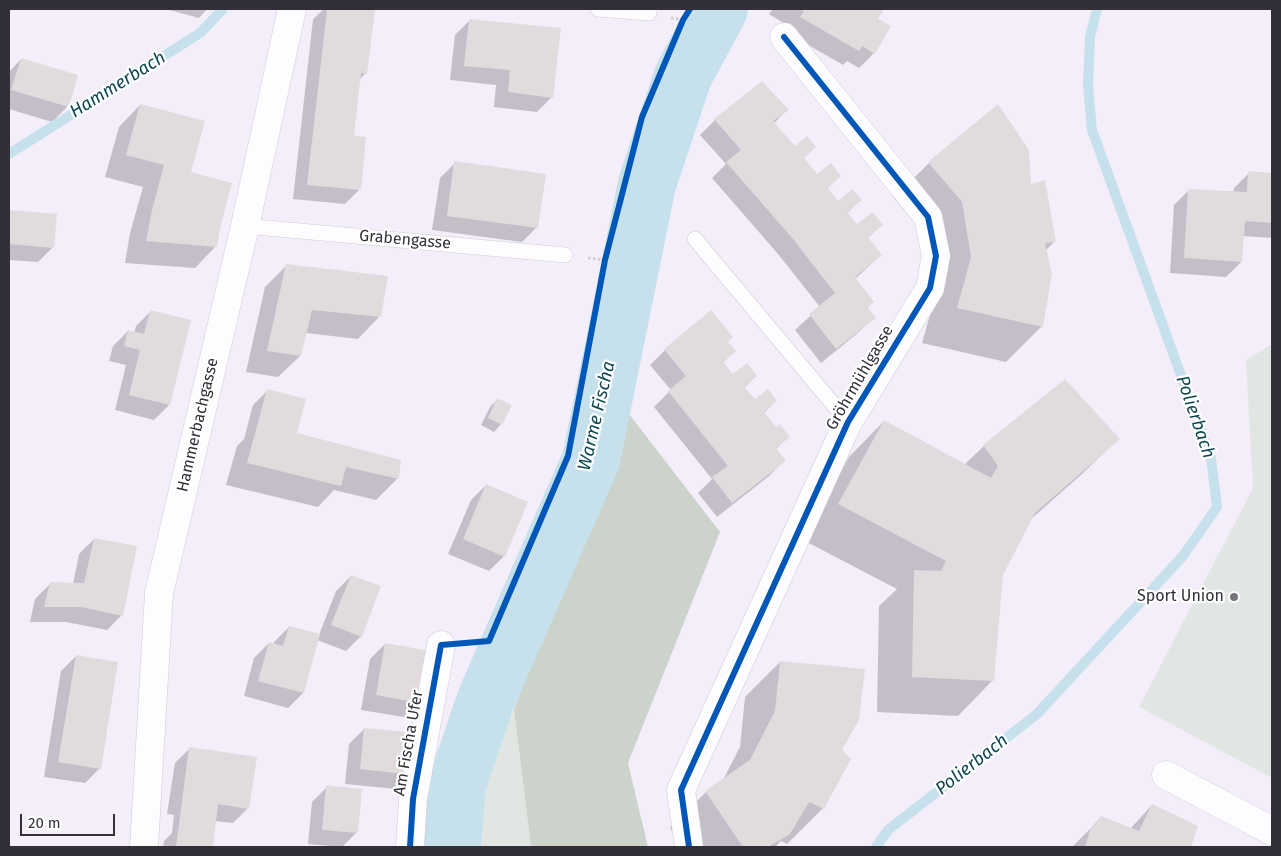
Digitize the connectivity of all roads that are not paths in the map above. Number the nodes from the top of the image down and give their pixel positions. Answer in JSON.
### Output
{"nodes":[{"id":1,"x":292,"y":9,"type":"edge"},
{"id":2,"x":598,"y":9,"type":"edge"},
{"id":3,"x":648,"y":13,"type":"dead end"},
{"id":4,"x":784,"y":37,"type":"dead end"},
{"id":5,"x":245,"y":226,"type":"junction"},
{"id":6,"x":695,"y":239,"type":"dead end"},
{"id":7,"x":565,"y":255,"type":"dead end"},
{"id":8,"x":848,"y":422,"type":"junction"},
{"id":9,"x":441,"y":645,"type":"dead end"},
{"id":10,"x":1166,"y":775,"type":"dead end"},
{"id":11,"x":1272,"y":831,"type":"edge"},
{"id":12,"x":144,"y":847,"type":"edge"},
{"id":13,"x":410,"y":847,"type":"edge"},
{"id":14,"x":689,"y":847,"type":"edge"}],
"edges":[{"from":1,"to":5,"type":"street","name":"Hammerbachgasse"},
{"from":2,"to":3,"type":"lane"},
{"from":4,"to":8,"type":"street","name":"Gröhrmühlgasse"},
{"from":5,"to":7,"type":"lane","name":"Grabengasse"},
{"from":5,"to":12,"type":"street","name":"Hammerbachgasse"},
{"from":6,"to":8,"type":"lane"},
{"from":8,"to":14,"type":"street","name":"Gröhrmühlgasse"},
{"from":9,"to":13,"type":"street","name":"Am Fischa Ufer"},
{"from":10,"to":11,"type":"street"}]}
